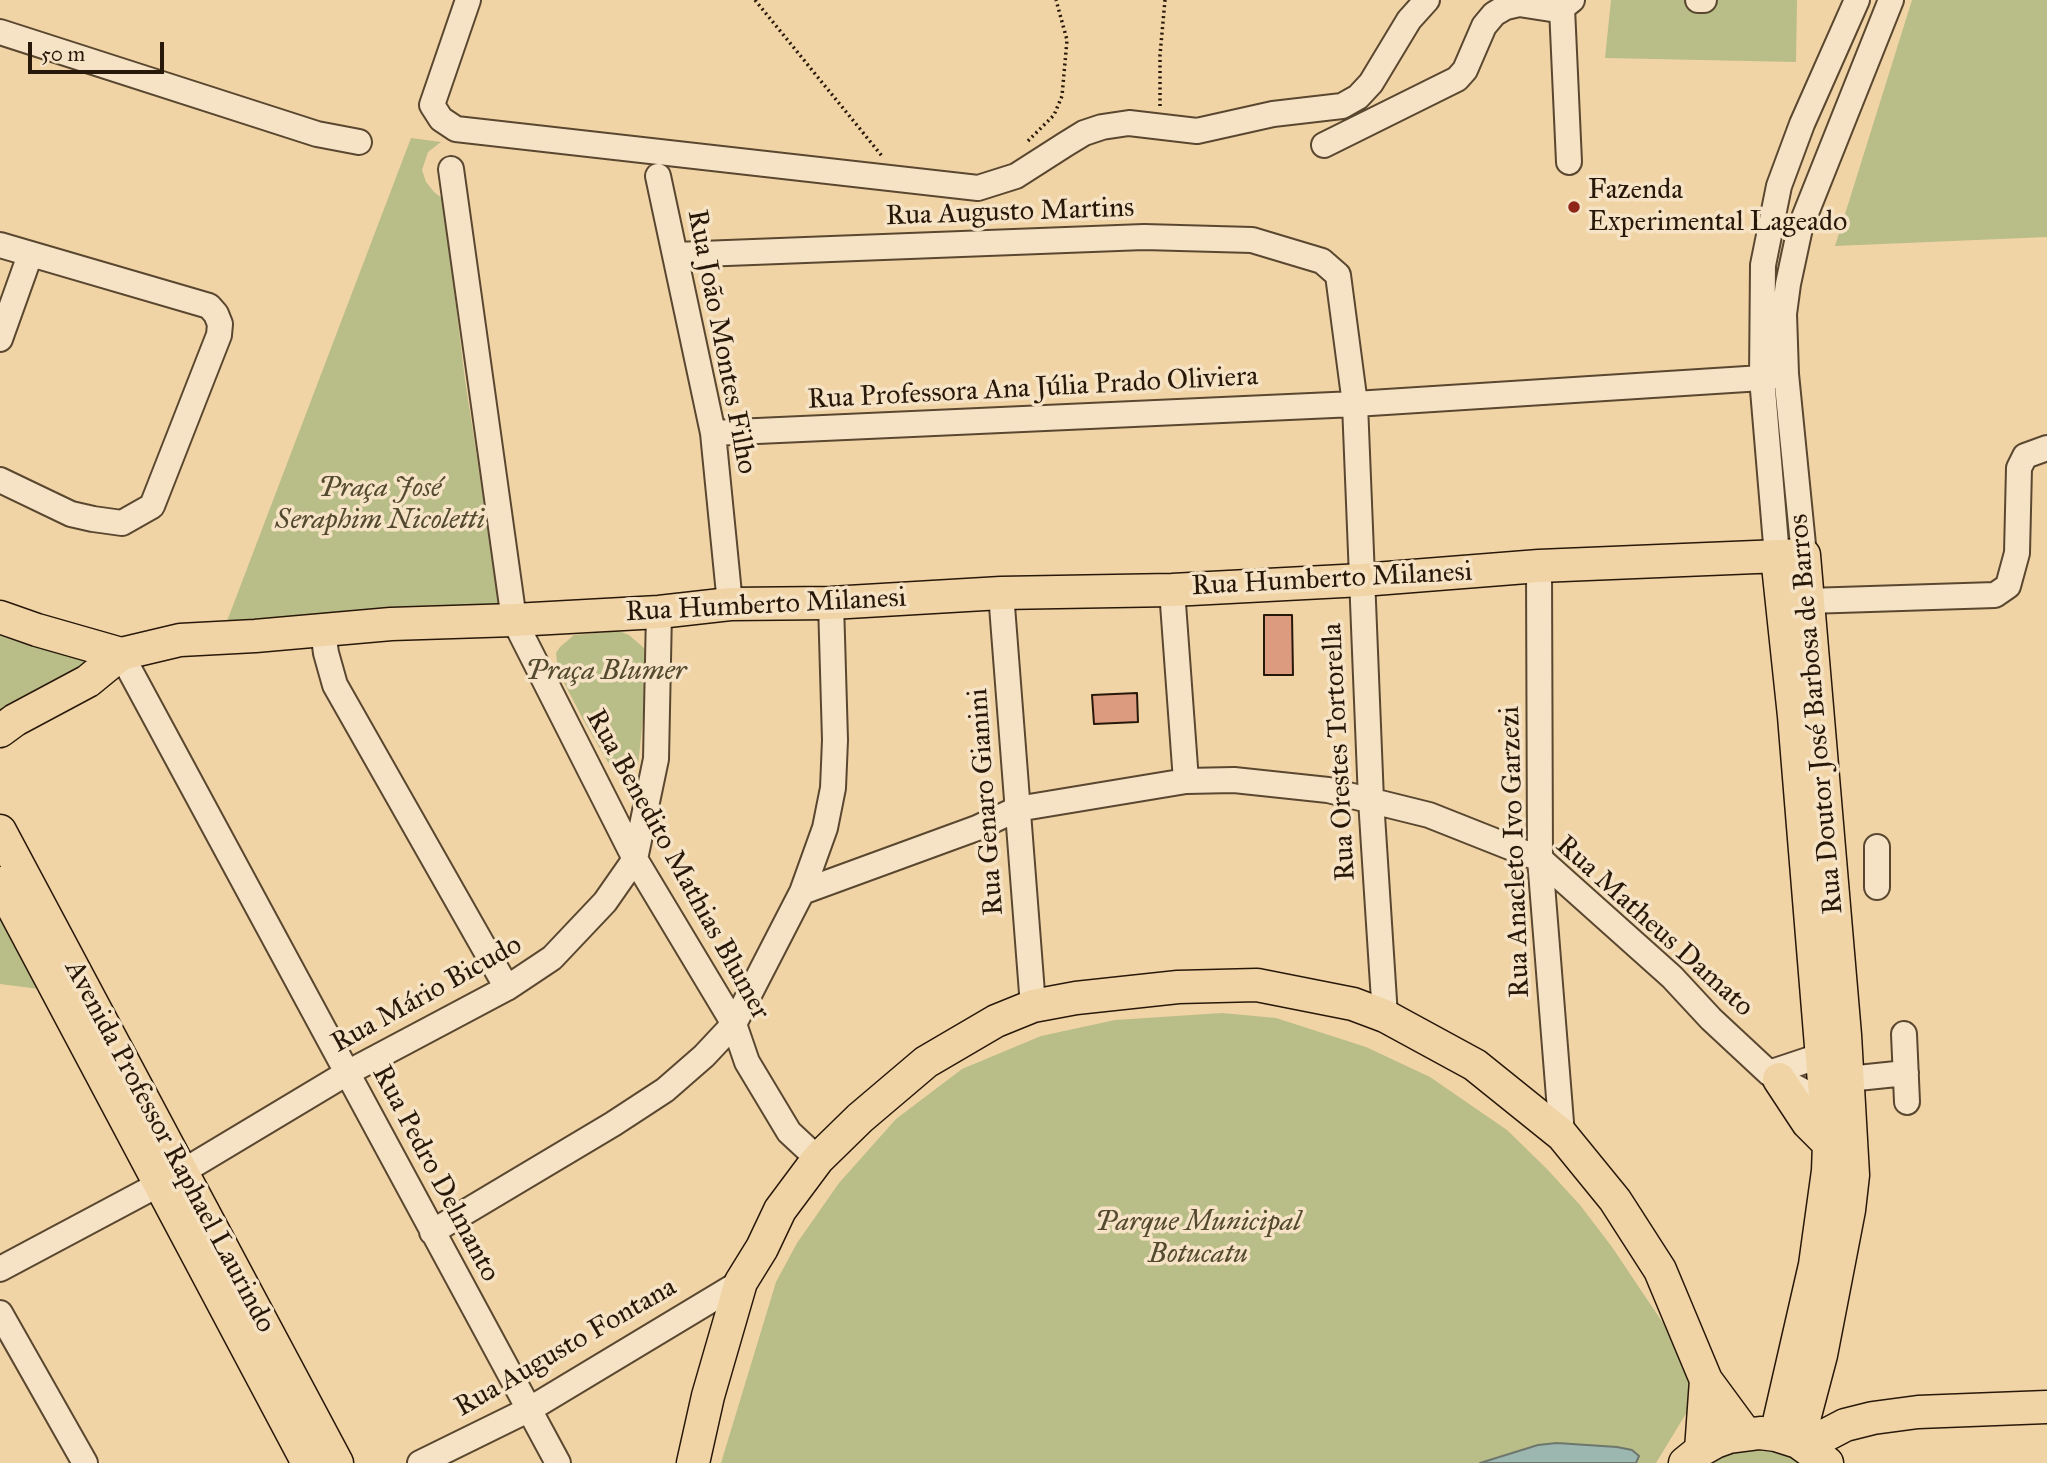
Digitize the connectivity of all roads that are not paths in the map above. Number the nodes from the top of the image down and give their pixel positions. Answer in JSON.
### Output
{"nodes":[{"id":1,"x":468,"y":0,"type":"edge"},
{"id":2,"x":1427,"y":0,"type":"edge"},
{"id":3,"x":1698,"y":0,"type":"edge"},
{"id":4,"x":1704,"y":0,"type":"edge"},
{"id":5,"x":1857,"y":0,"type":"edge"},
{"id":6,"x":1891,"y":0,"type":"edge"},
{"id":7,"x":1567,"y":4,"type":"edge"},
{"id":8,"x":0,"y":32,"type":"edge"},
{"id":9,"x":359,"y":142,"type":"dead end"},
{"id":10,"x":1324,"y":145,"type":"dead end"},
{"id":11,"x":1794,"y":147,"type":"junction"},
{"id":12,"x":1828,"y":161,"type":"junction"},
{"id":13,"x":1569,"y":162,"type":"dead end"},
{"id":14,"x":451,"y":169,"type":"dead end"},
{"id":15,"x":658,"y":176,"type":"dead end"},
{"id":16,"x":0,"y":245,"type":"edge"},
{"id":17,"x":30,"y":255,"type":"junction"},
{"id":18,"x":675,"y":256,"type":"junction"},
{"id":19,"x":1338,"y":275,"type":"joint"},
{"id":20,"x":0,"y":339,"type":"edge"},
{"id":21,"x":1786,"y":374,"type":"junction"},
{"id":22,"x":1762,"y":378,"type":"junction"},
{"id":23,"x":1355,"y":404,"type":"junction"},
{"id":24,"x":713,"y":433,"type":"junction"},
{"id":25,"x":2047,"y":448,"type":"edge"},
{"id":26,"x":0,"y":480,"type":"edge"},
{"id":27,"x":1791,"y":556,"type":"junction"},
{"id":28,"x":1539,"y":566,"type":"junction"},
{"id":29,"x":1362,"y":580,"type":"junction"},
{"id":30,"x":1172,"y":590,"type":"junction"},
{"id":31,"x":1001,"y":593,"type":"junction"},
{"id":32,"x":1808,"y":601,"type":"junction"},
{"id":33,"x":831,"y":603,"type":"junction"},
{"id":34,"x":730,"y":604,"type":"junction"},
{"id":35,"x":659,"y":612,"type":"junction"},
{"id":36,"x":0,"y":617,"type":"edge"},
{"id":37,"x":514,"y":620,"type":"junction"},
{"id":38,"x":323,"y":631,"type":"junction"},
{"id":39,"x":121,"y":654,"type":"junction"},
{"id":40,"x":0,"y":731,"type":"edge"},
{"id":41,"x":1186,"y":781,"type":"junction"},
{"id":42,"x":1371,"y":800,"type":"junction"},
{"id":43,"x":1017,"y":809,"type":"junction"},
{"id":44,"x":0,"y":831,"type":"edge"},
{"id":45,"x":1877,"y":847,"type":"dead end"},
{"id":46,"x":635,"y":859,"type":"junction"},
{"id":47,"x":1540,"y":859,"type":"junction"},
{"id":48,"x":0,"y":883,"type":"edge"},
{"id":49,"x":1877,"y":887,"type":"dead end"},
{"id":50,"x":802,"y":892,"type":"junction"},
{"id":51,"x":507,"y":988,"type":"junction"},
{"id":52,"x":1033,"y":1006,"type":"junction"},
{"id":53,"x":1385,"y":1016,"type":"junction"},
{"id":54,"x":734,"y":1024,"type":"junction"},
{"id":55,"x":1904,"y":1034,"type":"dead end"},
{"id":56,"x":347,"y":1073,"type":"junction"},
{"id":57,"x":1906,"y":1073,"type":"junction"},
{"id":58,"x":1774,"y":1076,"type":"junction"},
{"id":59,"x":1838,"y":1079,"type":"junction"},
{"id":60,"x":1907,"y":1102,"type":"dead end"},
{"id":61,"x":1562,"y":1135,"type":"junction"},
{"id":62,"x":1829,"y":1144,"type":"junction"},
{"id":63,"x":818,"y":1160,"type":"junction"},
{"id":64,"x":171,"y":1177,"type":"junction"},
{"id":65,"x":432,"y":1232,"type":"junction"},
{"id":66,"x":0,"y":1269,"type":"edge"},
{"id":67,"x":741,"y":1282,"type":"junction"},
{"id":68,"x":0,"y":1313,"type":"edge"},
{"id":69,"x":1706,"y":1380,"type":"junction"},
{"id":70,"x":1814,"y":1380,"type":"junction"},
{"id":71,"x":2047,"y":1407,"type":"edge"},
{"id":72,"x":530,"y":1409,"type":"junction"},
{"id":73,"x":1859,"y":1421,"type":"junction"},
{"id":74,"x":1745,"y":1433,"type":"junction"},
{"id":75,"x":1801,"y":1446,"type":"edge"},
{"id":76,"x":1693,"y":1456,"type":"edge"},
{"id":77,"x":85,"y":1463,"type":"edge"},
{"id":78,"x":308,"y":1463,"type":"edge"},
{"id":79,"x":337,"y":1463,"type":"edge"},
{"id":80,"x":419,"y":1463,"type":"edge"},
{"id":81,"x":558,"y":1463,"type":"edge"},
{"id":82,"x":693,"y":1463,"type":"edge"}],
"edges":[{"from":1,"to":2,"type":"street"},
{"from":3,"to":4,"type":"street"},
{"from":5,"to":11,"type":"street","name":"Rua Doutor José Barbosa de Barros"},
{"from":6,"to":12,"type":"street","name":"Rua Doutor José Barbosa de Barros"},
{"from":7,"to":10,"type":"street"},
{"from":7,"to":13,"type":"street"},
{"from":8,"to":9,"type":"street"},
{"from":11,"to":12,"type":"street"},
{"from":11,"to":22,"type":"street","name":"Rua Doutor José Barbosa de Barros"},
{"from":12,"to":21,"type":"street","name":"Rua Doutor José Barbosa de Barros"},
{"from":14,"to":37,"type":"street","name":"Rua Benedito Mathias Blumer"},
{"from":15,"to":18,"type":"street","name":"Rua João Montes Filho"},
{"from":16,"to":17,"type":"street"},
{"from":17,"to":20,"type":"street"},
{"from":17,"to":26,"type":"street"},
{"from":18,"to":19,"type":"street","name":"Rua Augusto Martins"},
{"from":18,"to":24,"type":"street","name":"Rua João Montes Filho"},
{"from":19,"to":23,"type":"street","name":"Rua Orestes Tortorella"},
{"from":21,"to":22,"type":"street","name":"Rua Professora Ana Júlia Prado Oliviera"},
{"from":21,"to":27,"type":"street","name":"Rua Doutor José Barbosa de Barros"},
{"from":22,"to":23,"type":"street","name":"Rua Professora Ana Júlia Prado Oliviera"},
{"from":22,"to":27,"type":"street","name":"Rua Doutor José Barbosa de Barros"},
{"from":23,"to":24,"type":"street","name":"Rua Professora Ana Júlia Prado Oliviera"},
{"from":23,"to":29,"type":"street","name":"Rua Orestes Tortorella"},
{"from":24,"to":34,"type":"street","name":"Rua João Montes Filho"},
{"from":25,"to":32,"type":"street"},
{"from":27,"to":28,"type":"main road","name":"Rua Humberto Milanesi"},
{"from":27,"to":32,"type":"main road","name":"Rua Doutor José Barbosa de Barros"},
{"from":27,"to":59,"type":"main road","name":"Rua Doutor José Barbosa de Barros"},
{"from":28,"to":29,"type":"main road","name":"Rua Humberto Milanesi"},
{"from":28,"to":47,"type":"street","name":"Rua Anacleto Ivo Garzezi"},
{"from":29,"to":30,"type":"main road","name":"Rua Humberto Milanesi"},
{"from":29,"to":42,"type":"street","name":"Rua Orestes Tortorella"},
{"from":30,"to":31,"type":"main road","name":"Rua Humberto Milanesi"},
{"from":30,"to":41,"type":"street"},
{"from":31,"to":33,"type":"main road","name":"Rua Humberto Milanesi"},
{"from":31,"to":43,"type":"street","name":"Rua Genaro Gianini"},
{"from":32,"to":59,"type":"main road","name":"Rua Doutor José Barbosa de Barros"},
{"from":33,"to":34,"type":"main road","name":"Rua Humberto Milanesi"},
{"from":33,"to":50,"type":"street"},
{"from":34,"to":35,"type":"main road","name":"Rua Humberto Milanesi"},
{"from":35,"to":37,"type":"main road","name":"Rua Humberto Milanesi"},
{"from":35,"to":46,"type":"street","name":"Rua Mário Bicudo"},
{"from":36,"to":39,"type":"main road","name":"Rua Humberto Milanesi"},
{"from":37,"to":38,"type":"main road","name":"Rua Humberto Milanesi"},
{"from":37,"to":46,"type":"street","name":"Rua Benedito Mathias Blumer"},
{"from":38,"to":39,"type":"main road","name":"Rua Humberto Milanesi"},
{"from":38,"to":51,"type":"street"},
{"from":39,"to":40,"type":"main road"},
{"from":39,"to":56,"type":"street","name":"Rua Pedro Delmanto"},
{"from":41,"to":42,"type":"street","name":"Rua Matheus Damato"},
{"from":41,"to":43,"type":"street","name":"Rua Matheus Damato"},
{"from":42,"to":47,"type":"street","name":"Rua Matheus Damato"},
{"from":42,"to":53,"type":"street","name":"Rua Orestes Tortorella"},
{"from":43,"to":50,"type":"street","name":"Rua Matheus Damato"},
{"from":43,"to":52,"type":"street","name":"Rua Genaro Gianini"},
{"from":44,"to":64,"type":"main road","name":"Avenida Professor Raphael Laurindo"},
{"from":45,"to":49,"type":"street"},
{"from":46,"to":51,"type":"street","name":"Rua Mário Bicudo"},
{"from":46,"to":54,"type":"street","name":"Rua Benedito Mathias Blumer"},
{"from":47,"to":58,"type":"street","name":"Rua Matheus Damato"},
{"from":47,"to":61,"type":"street","name":"Rua Anacleto Ivo Garzezi"},
{"from":48,"to":64,"type":"main road","name":"Avenida Professor Raphael Laurindo"},
{"from":50,"to":54,"type":"street"},
{"from":51,"to":56,"type":"street","name":"Rua Mário Bicudo"},
{"from":52,"to":53,"type":"main road"},
{"from":52,"to":63,"type":"main road"},
{"from":53,"to":61,"type":"main road"},
{"from":54,"to":63,"type":"street","name":"Rua Benedito Mathias Blumer"},
{"from":54,"to":65,"type":"street"},
{"from":55,"to":57,"type":"street"},
{"from":56,"to":64,"type":"street","name":"Rua Mário Bicudo"},
{"from":56,"to":65,"type":"street","name":"Rua Pedro Delmanto"},
{"from":57,"to":59,"type":"street"},
{"from":57,"to":60,"type":"street"},
{"from":58,"to":59,"type":"street"},
{"from":58,"to":59,"type":"street","name":"Rua Matheus Damato"},
{"from":58,"to":62,"type":"main road"},
{"from":59,"to":62,"type":"main road","name":"Rua Doutor José Barbosa de Barros"},
{"from":59,"to":70,"type":"main road","name":"Rua Doutor José Barbosa de Barros"},
{"from":61,"to":69,"type":"main road"},
{"from":62,"to":75,"type":"main road","name":"Rua Doutor José Barbosa de Barros"},
{"from":63,"to":67,"type":"main road"},
{"from":64,"to":66,"type":"street","name":"Rua Mário Bicudo"},
{"from":64,"to":78,"type":"main road","name":"Avenida Professor Raphael Laurindo"},
{"from":64,"to":79,"type":"main road","name":"Avenida Professor Raphael Laurindo"},
{"from":65,"to":72,"type":"street","name":"Rua Pedro Delmanto"},
{"from":67,"to":72,"type":"street","name":"Rua Augusto Fontana"},
{"from":67,"to":82,"type":"main road"},
{"from":68,"to":77,"type":"street"},
{"from":69,"to":74,"type":"main road"},
{"from":69,"to":76,"type":"main road"},
{"from":70,"to":73,"type":"main road"},
{"from":70,"to":75,"type":"main road","name":"Rua Doutor José Barbosa de Barros"},
{"from":71,"to":73,"type":"main road"},
{"from":72,"to":80,"type":"street","name":"Rua Augusto Fontana"},
{"from":72,"to":81,"type":"street","name":"Rua Pedro Delmanto"},
{"from":73,"to":75,"type":"main road"},
{"from":74,"to":75,"type":"main road"},
{"from":74,"to":76,"type":"main road"}]}
